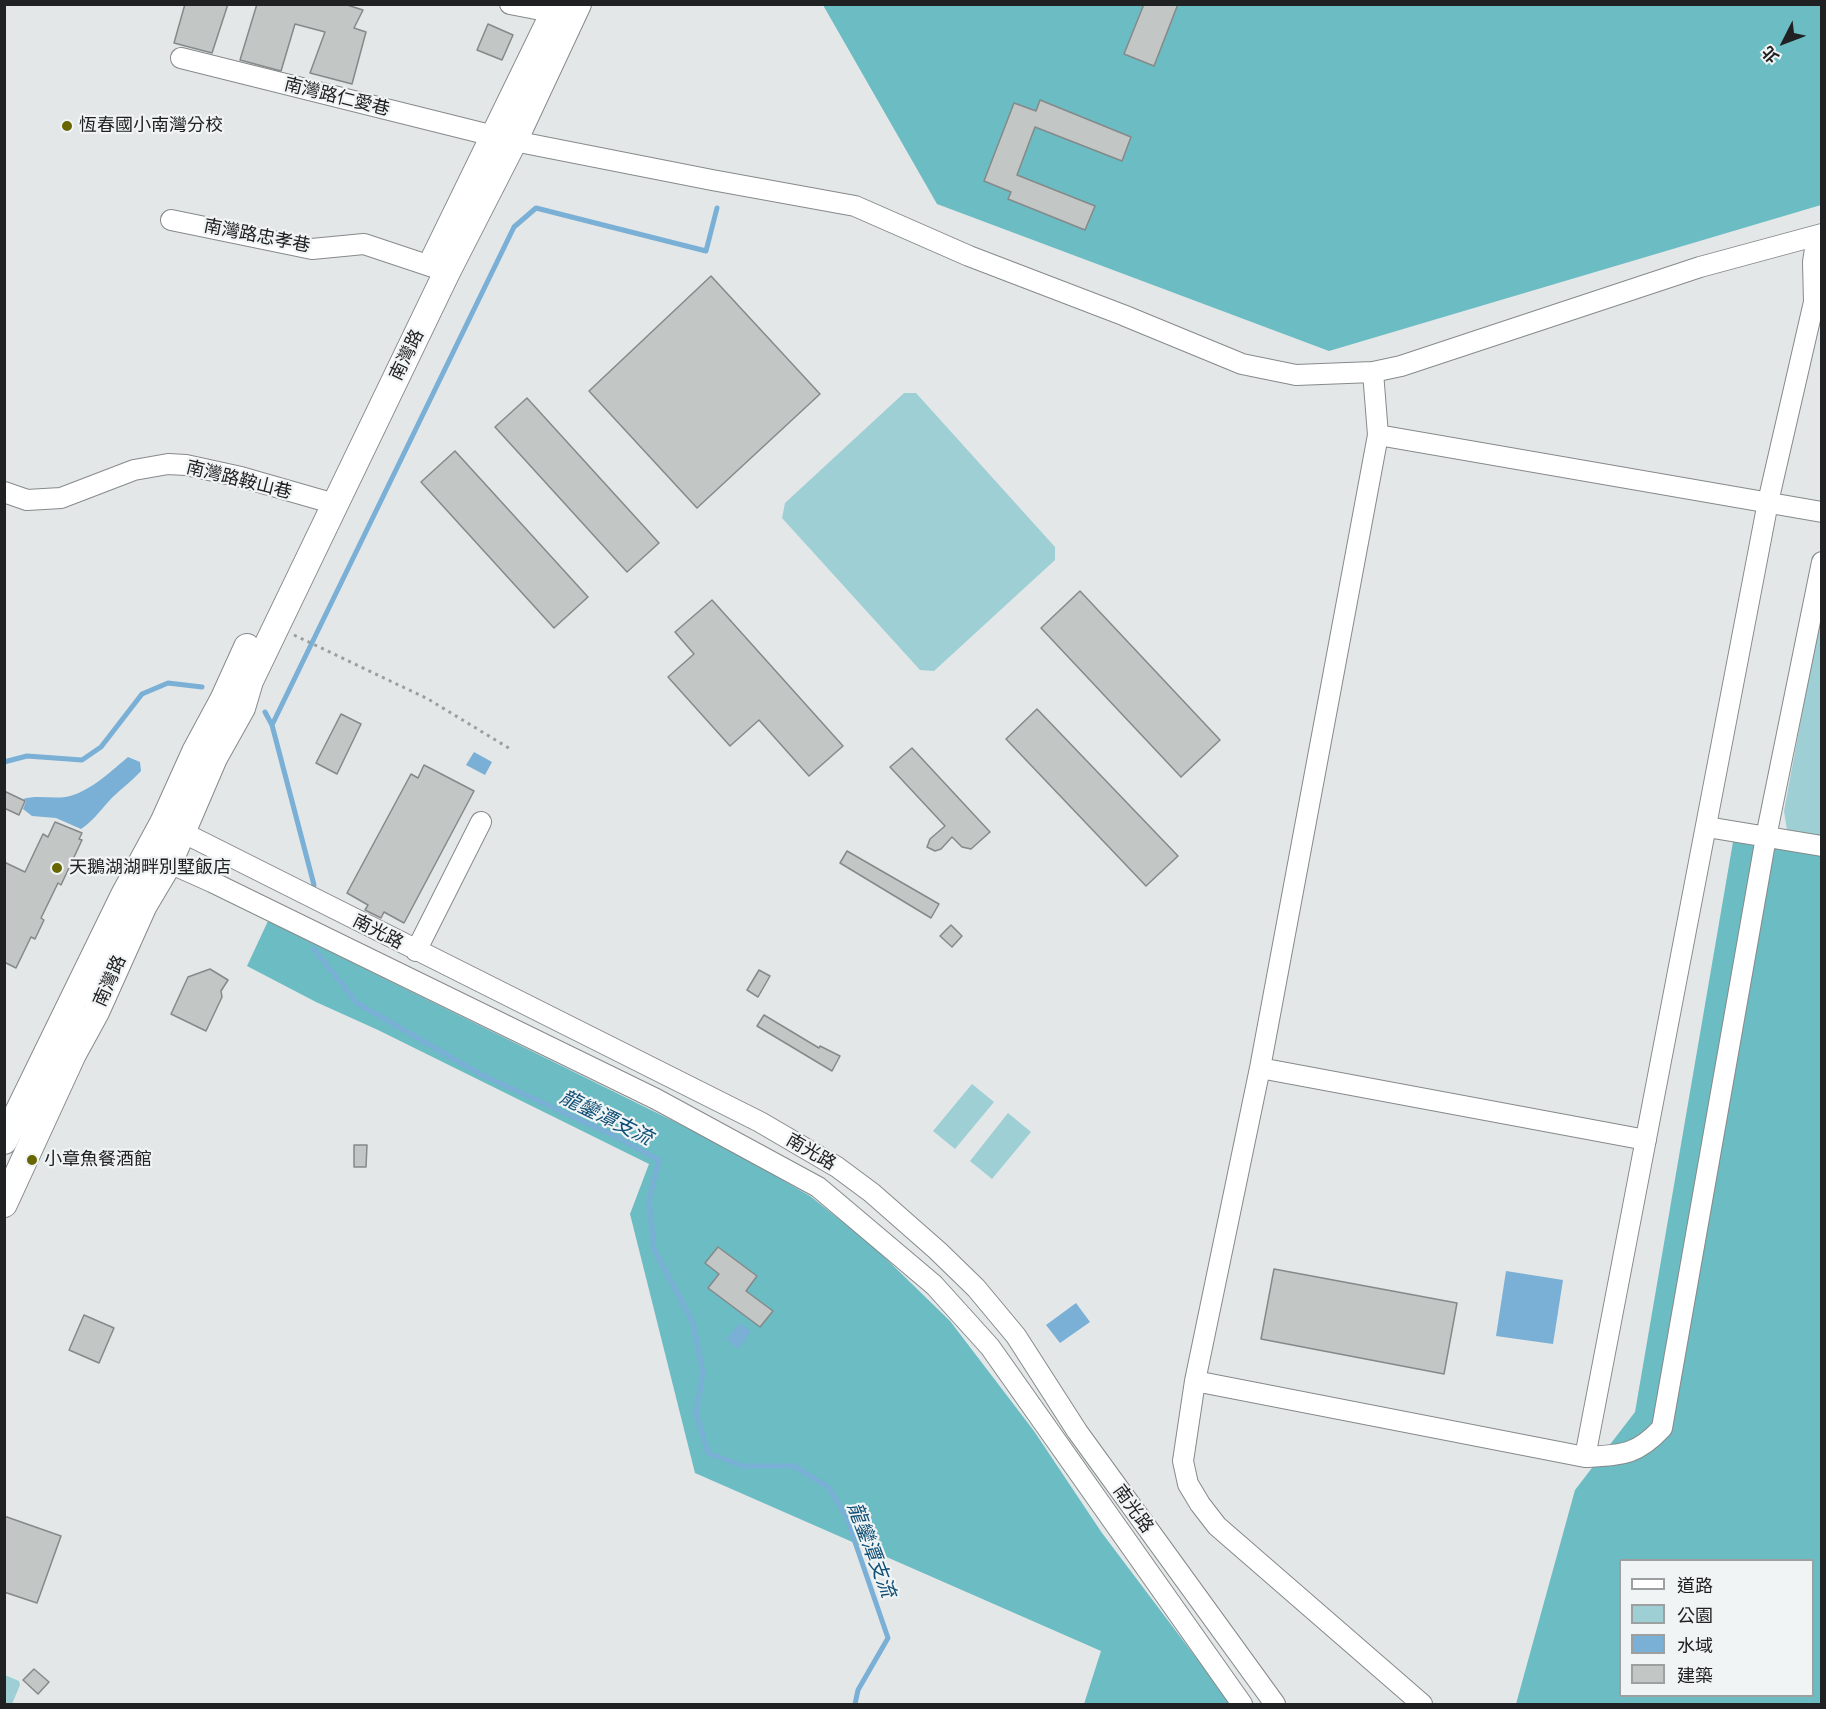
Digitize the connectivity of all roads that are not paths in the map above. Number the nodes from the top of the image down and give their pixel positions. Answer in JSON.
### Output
{"nodes":[{"id":1,"x":510,"y":4,"type":"edge"},
{"id":2,"x":566,"y":9,"type":"edge"},
{"id":3,"x":181,"y":58,"type":"dead end"},
{"id":4,"x":504,"y":139,"type":"junction"},
{"id":5,"x":171,"y":220,"type":"dead end"},
{"id":6,"x":1819,"y":235,"type":"edge"},
{"id":7,"x":439,"y":269,"type":"junction"},
{"id":8,"x":1817,"y":269,"type":"edge"},
{"id":9,"x":1373,"y":372,"type":"junction"},
{"id":10,"x":1378,"y":435,"type":"junction"},
{"id":11,"x":4,"y":492,"type":"edge"},
{"id":12,"x":327,"y":501,"type":"junction"},
{"id":13,"x":1768,"y":502,"type":"junction"},
{"id":14,"x":1821,"y":512,"type":"edge"},
{"id":15,"x":1821,"y":562,"type":"edge"},
{"id":16,"x":232,"y":704,"type":"junction"},
{"id":17,"x":481,"y":822,"type":"dead end"},
{"id":18,"x":173,"y":827,"type":"junction"},
{"id":19,"x":1707,"y":827,"type":"junction"},
{"id":20,"x":1766,"y":837,"type":"junction"},
{"id":21,"x":1821,"y":846,"type":"edge"},
{"id":22,"x":159,"y":858,"type":"junction"},
{"id":23,"x":416,"y":951,"type":"junction"},
{"id":24,"x":1260,"y":1068,"type":"junction"},
{"id":25,"x":1646,"y":1140,"type":"junction"},
{"id":26,"x":4,"y":1141,"type":"edge"},
{"id":27,"x":4,"y":1204,"type":"edge"},
{"id":28,"x":1195,"y":1381,"type":"junction"},
{"id":29,"x":1585,"y":1457,"type":"junction"},
{"id":30,"x":1242,"y":1704,"type":"edge"},
{"id":31,"x":1275,"y":1704,"type":"edge"},
{"id":32,"x":1422,"y":1704,"type":"edge"}],
"edges":[{"from":1,"to":2,"type":"street"},
{"from":2,"to":4,"type":"main road","name":"南灣路"},
{"from":3,"to":4,"type":"street","name":"南灣路仁愛巷"},
{"from":4,"to":7,"type":"main road","name":"南灣路"},
{"from":4,"to":9,"type":"street","name":"南灣路仁愛巷"},
{"from":5,"to":7,"type":"street","name":"南灣路忠孝巷"},
{"from":6,"to":8,"type":"street"},
{"from":6,"to":9,"type":"street","name":"南灣路仁愛巷"},
{"from":7,"to":12,"type":"main road","name":"南灣路"},
{"from":8,"to":13,"type":"street"},
{"from":9,"to":10,"type":"street"},
{"from":10,"to":13,"type":"street"},
{"from":10,"to":24,"type":"street"},
{"from":11,"to":12,"type":"street","name":"南灣路鞍山巷"},
{"from":12,"to":16,"type":"main road","name":"南灣路"},
{"from":12,"to":16,"type":"main road","name":"南灣路"},
{"from":13,"to":14,"type":"street"},
{"from":13,"to":19,"type":"street"},
{"from":15,"to":20,"type":"street"},
{"from":16,"to":18,"type":"main road","name":"南灣路"},
{"from":17,"to":23,"type":"street"},
{"from":18,"to":22,"type":"main road","name":"南灣路"},
{"from":18,"to":23,"type":"street","name":"南光路"},
{"from":19,"to":20,"type":"street"},
{"from":19,"to":25,"type":"street"},
{"from":20,"to":21,"type":"street"},
{"from":20,"to":29,"type":"street"},
{"from":22,"to":26,"type":"main road","name":"南灣路"},
{"from":22,"to":27,"type":"main road","name":"南灣路"},
{"from":22,"to":30,"type":"street","name":"南光路"},
{"from":23,"to":31,"type":"street","name":"南光路"},
{"from":24,"to":25,"type":"street"},
{"from":24,"to":28,"type":"street"},
{"from":25,"to":29,"type":"street"},
{"from":28,"to":29,"type":"street"},
{"from":28,"to":32,"type":"street"}]}
